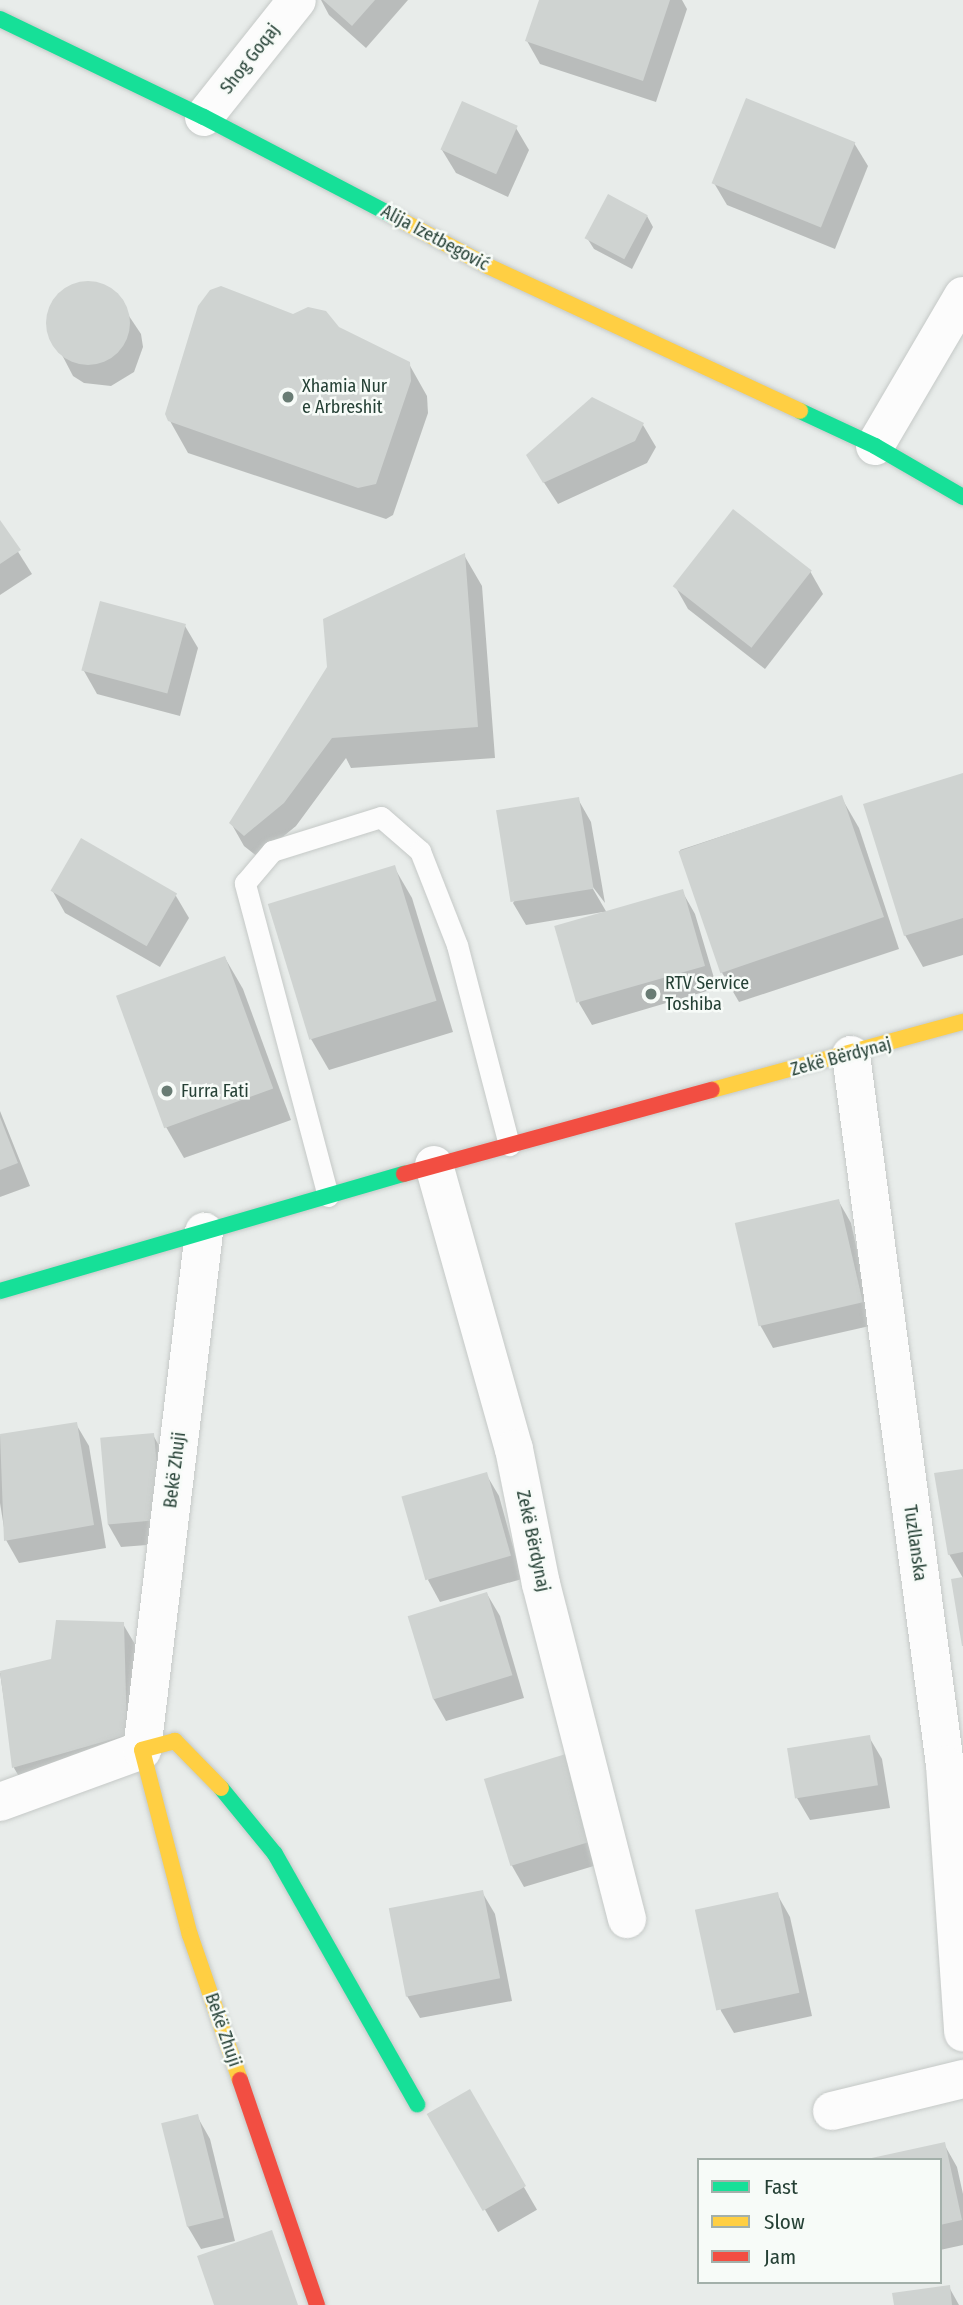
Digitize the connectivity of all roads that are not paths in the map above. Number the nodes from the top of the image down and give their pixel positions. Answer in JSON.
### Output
{"nodes":[{"id":1,"x":297,"y":0,"type":"edge"},
{"id":2,"x":0,"y":19,"type":"edge"},
{"id":3,"x":204,"y":117,"type":"junction"},
{"id":4,"x":963,"y":296,"type":"edge"},
{"id":5,"x":874,"y":446,"type":"junction"},
{"id":6,"x":963,"y":497,"type":"edge"},
{"id":7,"x":963,"y":1023,"type":"edge"},
{"id":8,"x":851,"y":1055,"type":"junction"},
{"id":9,"x":509,"y":1145,"type":"junction"},
{"id":10,"x":434,"y":1165,"type":"junction"},
{"id":11,"x":328,"y":1196,"type":"junction"},
{"id":12,"x":204,"y":1232,"type":"junction"},
{"id":13,"x":0,"y":1291,"type":"edge"},
{"id":14,"x":142,"y":1751,"type":"junction"},
{"id":15,"x":0,"y":1802,"type":"edge"},
{"id":16,"x":627,"y":1919,"type":"dead end"},
{"id":17,"x":963,"y":2032,"type":"edge"},
{"id":18,"x":963,"y":2079,"type":"edge"},
{"id":19,"x":417,"y":2104,"type":"dead end"},
{"id":20,"x":832,"y":2111,"type":"dead end"},
{"id":21,"x":317,"y":2305,"type":"edge"}],
"edges":[{"from":1,"to":3,"type":"street","name":"Shog Goqaj"},
{"from":2,"to":3,"type":"main road","name":"Alija Izetbegović"},
{"from":3,"to":5,"type":"main road","name":"Alija Izetbegović"},
{"from":4,"to":5,"type":"street"},
{"from":5,"to":6,"type":"main road","name":"Alija Izetbegović"},
{"from":7,"to":8,"type":"main road","name":"Zekë Bërdynaj"},
{"from":8,"to":9,"type":"main road","name":"Zekë Bërdynaj"},
{"from":8,"to":17,"type":"street","name":"Tuzllanska"},
{"from":9,"to":10,"type":"main road","name":"Zekë Bërdynaj"},
{"from":9,"to":11,"type":"lane"},
{"from":10,"to":11,"type":"main road","name":"Zekë Bërdynaj"},
{"from":10,"to":16,"type":"street","name":"Zekë Bërdynaj"},
{"from":11,"to":12,"type":"main road","name":"Zekë Bërdynaj"},
{"from":12,"to":13,"type":"main road","name":"Zekë Bërdynaj"},
{"from":12,"to":14,"type":"street","name":"Bekë Zhuji"},
{"from":14,"to":15,"type":"street"},
{"from":14,"to":19,"type":"main road"},
{"from":14,"to":21,"type":"main road","name":"Bekë Zhuji"},
{"from":18,"to":20,"type":"street"}]}
